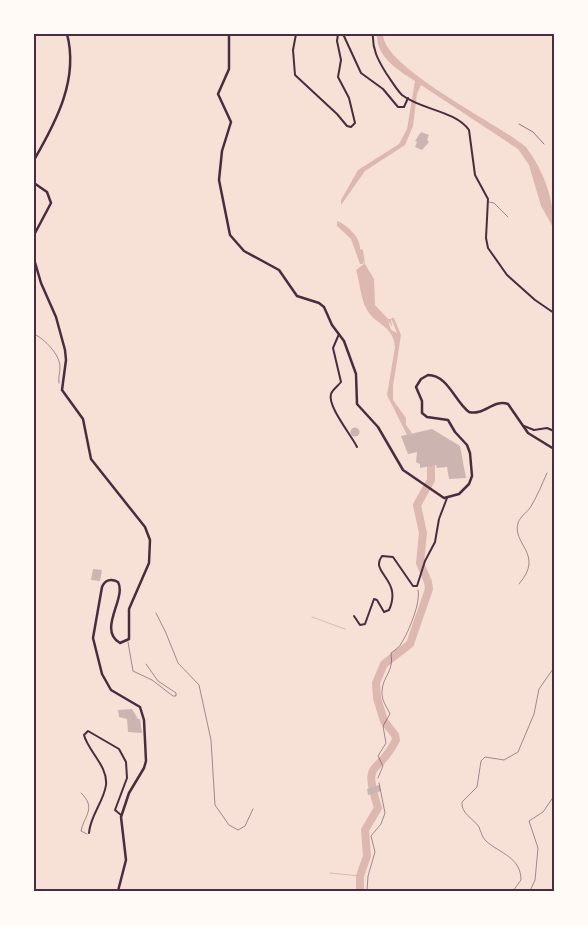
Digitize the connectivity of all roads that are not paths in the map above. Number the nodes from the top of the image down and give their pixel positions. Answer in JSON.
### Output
{"nodes":[{"id":1,"x":67,"y":34,"type":"edge"},
{"id":2,"x":229,"y":34,"type":"edge"},
{"id":3,"x":296,"y":34,"type":"edge"},
{"id":4,"x":338,"y":34,"type":"edge"},
{"id":5,"x":342,"y":34,"type":"edge"},
{"id":6,"x":373,"y":34,"type":"edge"},
{"id":7,"x":409,"y":99,"type":"junction"},
{"id":8,"x":34,"y":160,"type":"edge"},
{"id":9,"x":34,"y":183,"type":"edge"},
{"id":10,"x":489,"y":202,"type":"junction"},
{"id":11,"x":508,"y":217,"type":"dead end"},
{"id":12,"x":34,"y":235,"type":"edge"},
{"id":13,"x":34,"y":259,"type":"edge"},
{"id":14,"x":554,"y":313,"type":"edge"},
{"id":15,"x":339,"y":334,"type":"junction"},
{"id":16,"x":523,"y":426,"type":"junction"},
{"id":17,"x":554,"y":432,"type":"edge"},
{"id":18,"x":357,"y":447,"type":"dead end"},
{"id":19,"x":554,"y":449,"type":"edge"},
{"id":20,"x":447,"y":498,"type":"junction"},
{"id":21,"x":354,"y":616,"type":"dead end"},
{"id":22,"x":128,"y":641,"type":"junction"},
{"id":23,"x":146,"y":664,"type":"dead end"},
{"id":24,"x":82,"y":792,"type":"dead end"},
{"id":25,"x":121,"y":815,"type":"junction"},
{"id":26,"x":89,"y":833,"type":"joint"},
{"id":27,"x":118,"y":891,"type":"edge"}],
"edges":[{"from":1,"to":8,"type":"main road"},
{"from":2,"to":15,"type":"main road"},
{"from":3,"to":4,"type":"street"},
{"from":5,"to":7,"type":"street"},
{"from":6,"to":7,"type":"street"},
{"from":7,"to":10,"type":"street"},
{"from":9,"to":12,"type":"main road"},
{"from":10,"to":11,"type":"lane"},
{"from":10,"to":14,"type":"street"},
{"from":13,"to":22,"type":"main road"},
{"from":15,"to":18,"type":"street"},
{"from":15,"to":20,"type":"main road"},
{"from":16,"to":17,"type":"street"},
{"from":16,"to":19,"type":"main road"},
{"from":16,"to":20,"type":"main road"},
{"from":20,"to":21,"type":"street"},
{"from":22,"to":23,"type":"lane"},
{"from":22,"to":25,"type":"main road"},
{"from":24,"to":26,"type":"lane"},
{"from":25,"to":26,"type":"street"},
{"from":25,"to":27,"type":"main road"}]}
